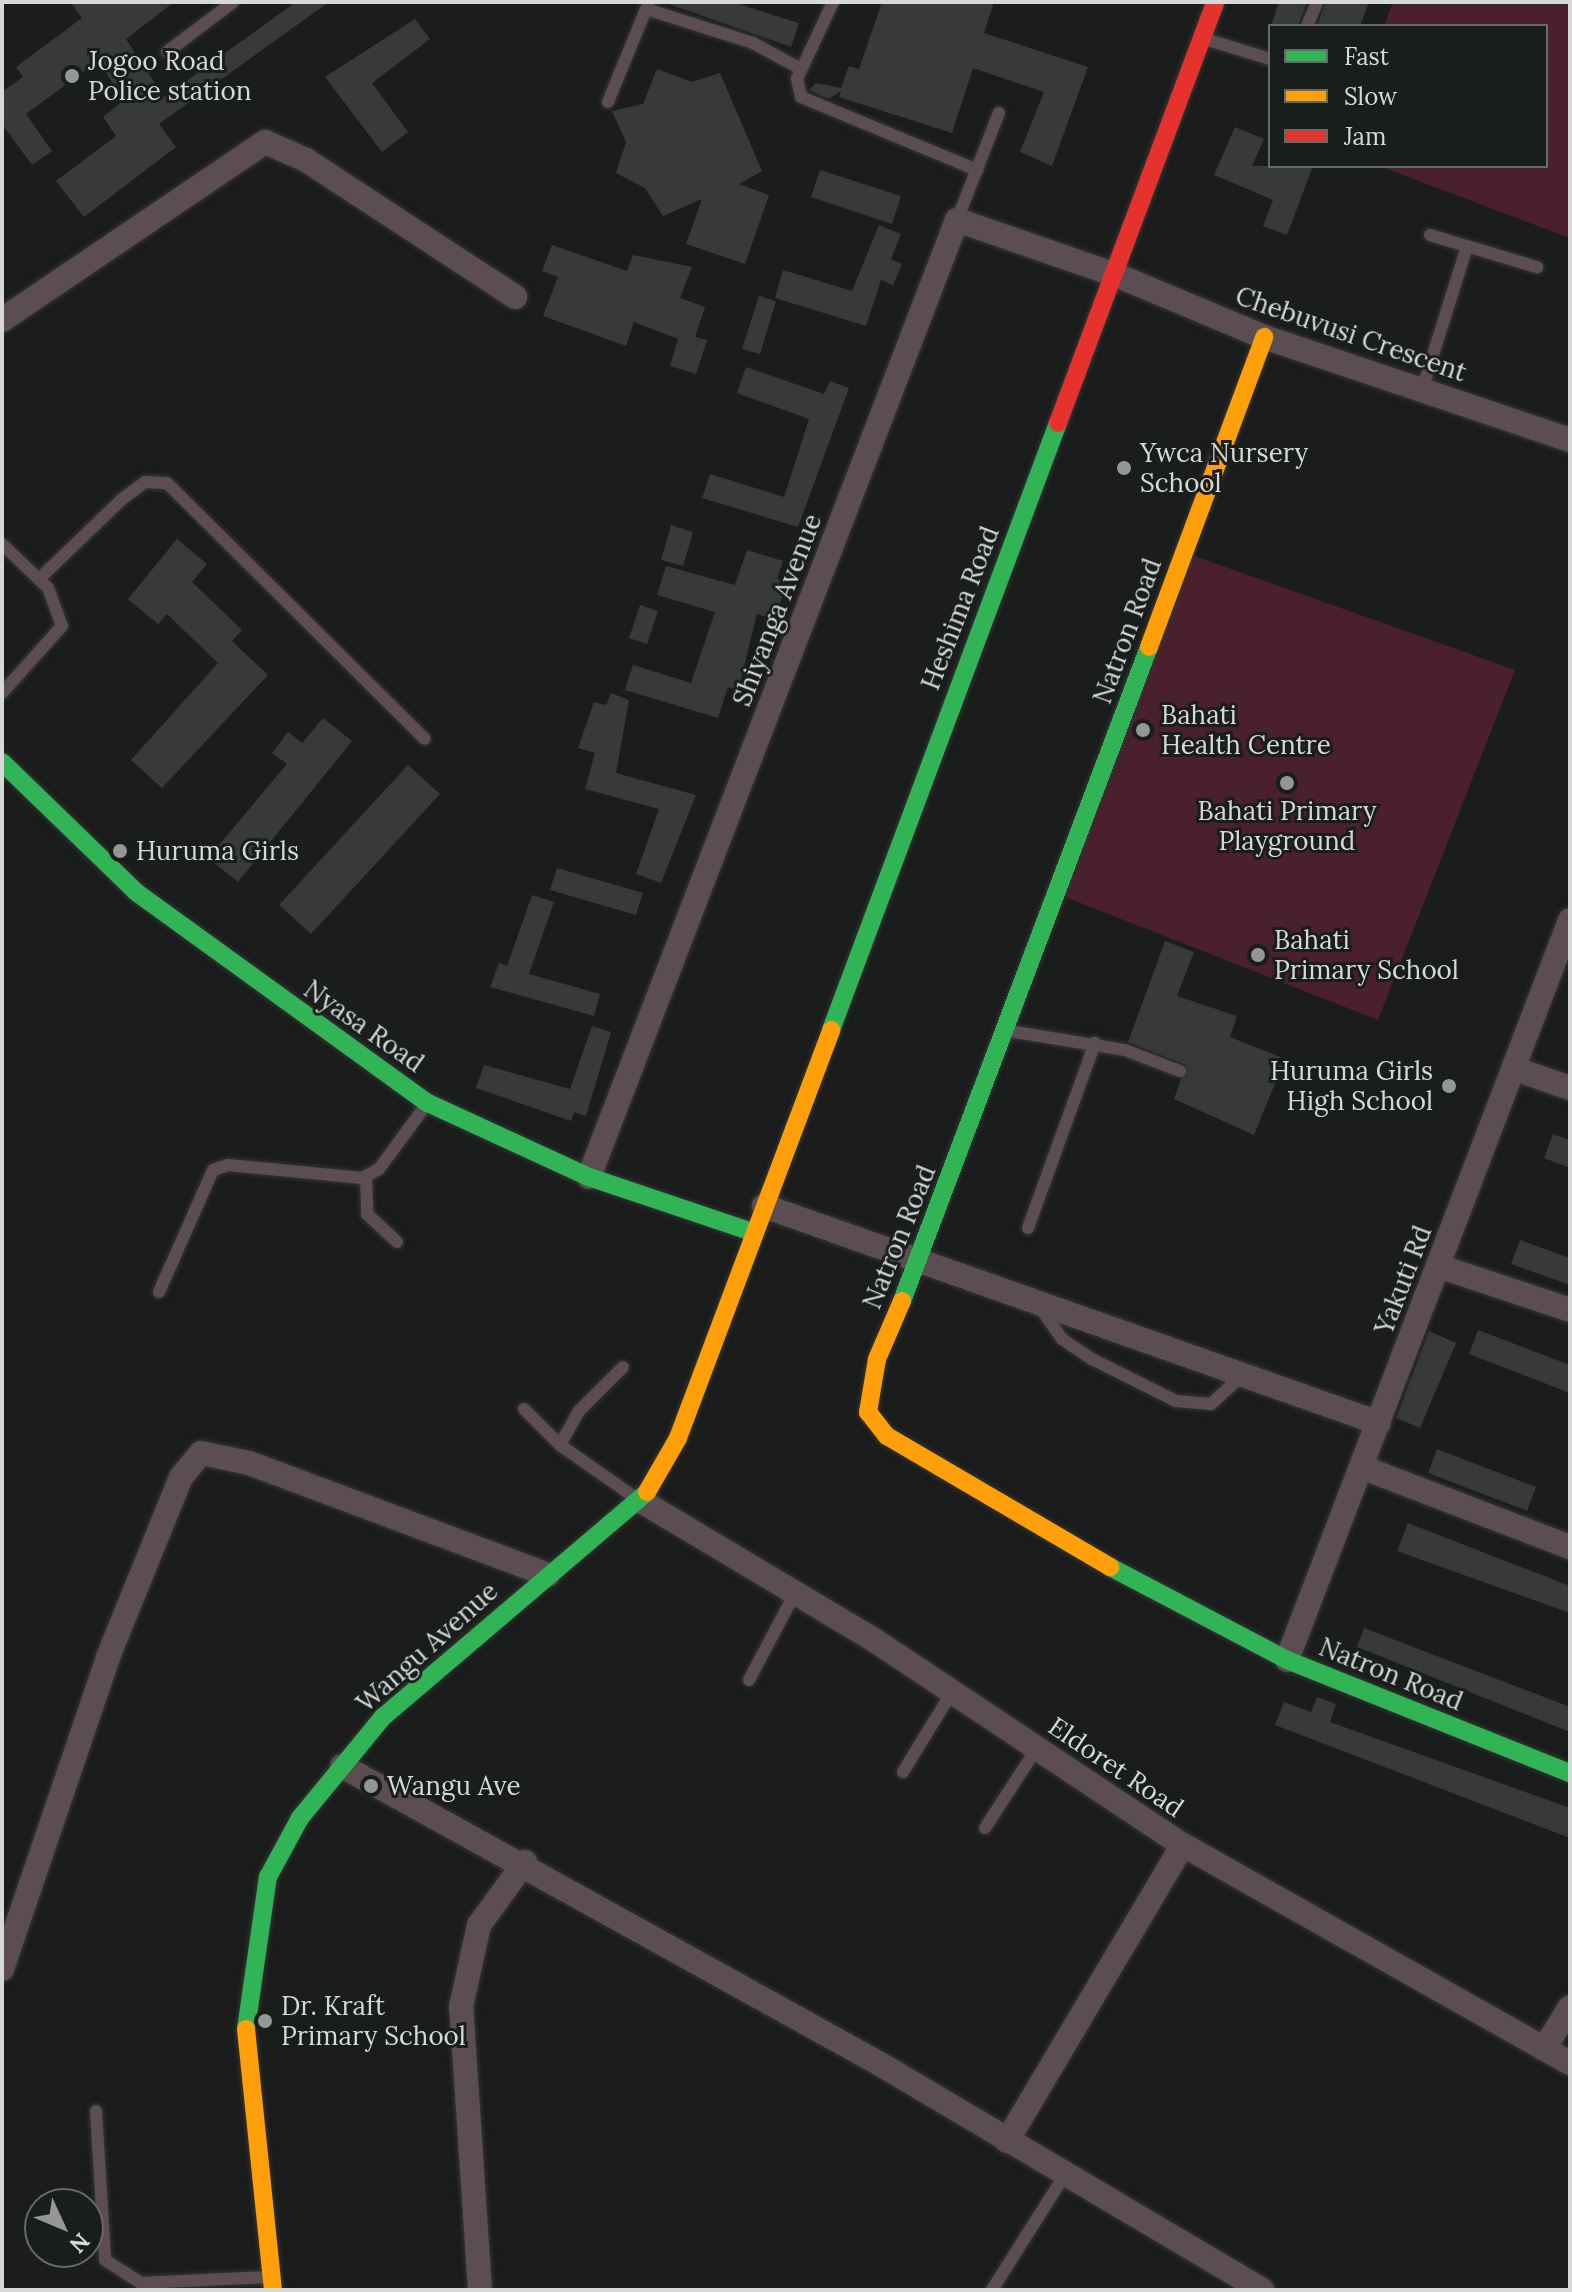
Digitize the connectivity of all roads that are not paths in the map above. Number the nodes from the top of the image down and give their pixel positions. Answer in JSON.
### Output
{"nodes":[{"id":1,"x":233,"y":2,"type":"edge"},
{"id":2,"x":833,"y":2,"type":"edge"},
{"id":3,"x":1215,"y":2,"type":"edge"},
{"id":4,"x":1317,"y":2,"type":"edge"},
{"id":5,"x":648,"y":6,"type":"edge"},
{"id":6,"x":1308,"y":24,"type":"edge"},
{"id":7,"x":1202,"y":38,"type":"junction"},
{"id":8,"x":167,"y":52,"type":"dead end"},
{"id":9,"x":1268,"y":58,"type":"edge"},
{"id":10,"x":801,"y":69,"type":"junction"},
{"id":11,"x":608,"y":102,"type":"dead end"},
{"id":12,"x":999,"y":113,"type":"dead end"},
{"id":13,"x":977,"y":170,"type":"junction"},
{"id":14,"x":957,"y":220,"type":"junction"},
{"id":15,"x":1430,"y":235,"type":"dead end"},
{"id":16,"x":1466,"y":250,"type":"junction"},
{"id":17,"x":1537,"y":267,"type":"dead end"},
{"id":18,"x":1116,"y":275,"type":"junction"},
{"id":19,"x":515,"y":297,"type":"dead end"},
{"id":20,"x":2,"y":320,"type":"edge"},
{"id":21,"x":1264,"y":337,"type":"junction"},
{"id":22,"x":1422,"y":390,"type":"junction"},
{"id":23,"x":1570,"y":440,"type":"edge"},
{"id":24,"x":2,"y":544,"type":"edge"},
{"id":25,"x":39,"y":579,"type":"junction"},
{"id":26,"x":2,"y":693,"type":"edge"},
{"id":27,"x":425,"y":739,"type":"dead end"},
{"id":28,"x":2,"y":762,"type":"edge"},
{"id":29,"x":1570,"y":920,"type":"edge"},
{"id":30,"x":1006,"y":1030,"type":"junction"},
{"id":31,"x":1095,"y":1043,"type":"junction"},
{"id":32,"x":1518,"y":1070,"type":"junction"},
{"id":33,"x":1180,"y":1071,"type":"dead end"},
{"id":34,"x":1570,"y":1088,"type":"edge"},
{"id":35,"x":428,"y":1103,"type":"junction"},
{"id":36,"x":366,"y":1177,"type":"junction"},
{"id":37,"x":589,"y":1177,"type":"junction"},
{"id":38,"x":764,"y":1206,"type":"junction"},
{"id":39,"x":1028,"y":1228,"type":"dead end"},
{"id":40,"x":755,"y":1233,"type":"junction"},
{"id":41,"x":397,"y":1242,"type":"dead end"},
{"id":42,"x":922,"y":1257,"type":"junction"},
{"id":43,"x":1438,"y":1266,"type":"junction"},
{"id":44,"x":159,"y":1292,"type":"dead end"},
{"id":45,"x":1033,"y":1296,"type":"junction"},
{"id":46,"x":1570,"y":1310,"type":"edge"},
{"id":47,"x":623,"y":1367,"type":"dead end"},
{"id":48,"x":1245,"y":1373,"type":"junction"},
{"id":49,"x":524,"y":1409,"type":"dead end"},
{"id":50,"x":1379,"y":1423,"type":"junction"},
{"id":51,"x":560,"y":1445,"type":"junction"},
{"id":52,"x":1364,"y":1468,"type":"junction"},
{"id":53,"x":641,"y":1501,"type":"junction"},
{"id":54,"x":1570,"y":1547,"type":"edge"},
{"id":55,"x":548,"y":1575,"type":"junction"},
{"id":56,"x":795,"y":1593,"type":"junction"},
{"id":57,"x":1287,"y":1660,"type":"junction"},
{"id":58,"x":749,"y":1680,"type":"dead end"},
{"id":59,"x":952,"y":1692,"type":"junction"},
{"id":60,"x":1037,"y":1748,"type":"junction"},
{"id":61,"x":342,"y":1766,"type":"junction"},
{"id":62,"x":903,"y":1772,"type":"dead end"},
{"id":63,"x":1570,"y":1773,"type":"edge"},
{"id":64,"x":985,"y":1828,"type":"dead end"},
{"id":65,"x":1183,"y":1845,"type":"junction"},
{"id":66,"x":525,"y":1862,"type":"junction"},
{"id":67,"x":2,"y":1969,"type":"edge"},
{"id":68,"x":1570,"y":2007,"type":"edge"},
{"id":69,"x":1544,"y":2049,"type":"junction"},
{"id":70,"x":1570,"y":2063,"type":"edge"},
{"id":71,"x":96,"y":2111,"type":"dead end"},
{"id":72,"x":1007,"y":2141,"type":"junction"},
{"id":73,"x":1064,"y":2176,"type":"junction"},
{"id":74,"x":272,"y":2284,"type":"edge"},
{"id":75,"x":480,"y":2290,"type":"edge"},
{"id":76,"x":992,"y":2290,"type":"edge"},
{"id":77,"x":1262,"y":2290,"type":"edge"}],
"edges":[{"from":1,"to":8,"type":"lane"},
{"from":2,"to":10,"type":"lane"},
{"from":3,"to":7,"type":"street","name":"Heshima Road"},
{"from":4,"to":6,"type":"lane"},
{"from":5,"to":10,"type":"lane"},
{"from":5,"to":11,"type":"lane"},
{"from":7,"to":9,"type":"lane"},
{"from":7,"to":18,"type":"street","name":"Heshima Road"},
{"from":10,"to":13,"type":"lane"},
{"from":12,"to":13,"type":"lane"},
{"from":13,"to":14,"type":"lane"},
{"from":14,"to":18,"type":"street"},
{"from":14,"to":37,"type":"street","name":"Shiyanga Avenue"},
{"from":15,"to":16,"type":"lane"},
{"from":16,"to":17,"type":"lane"},
{"from":16,"to":22,"type":"lane"},
{"from":18,"to":21,"type":"street","name":"Chebuvusi Crescent"},
{"from":18,"to":38,"type":"street","name":"Heshima Road"},
{"from":19,"to":20,"type":"street"},
{"from":21,"to":22,"type":"street","name":"Chebuvusi Crescent"},
{"from":21,"to":30,"type":"street","name":"Natron Road"},
{"from":22,"to":23,"type":"street","name":"Chebuvusi Crescent"},
{"from":24,"to":25,"type":"lane"},
{"from":25,"to":26,"type":"lane"},
{"from":25,"to":27,"type":"lane"},
{"from":28,"to":35,"type":"street","name":"Nyasa Road"},
{"from":29,"to":32,"type":"street","name":"Yakuti Rd"},
{"from":30,"to":31,"type":"lane"},
{"from":30,"to":42,"type":"street","name":"Natron Road"},
{"from":31,"to":33,"type":"lane"},
{"from":31,"to":39,"type":"lane"},
{"from":32,"to":34,"type":"street"},
{"from":32,"to":43,"type":"street","name":"Yakuti Rd"},
{"from":35,"to":36,"type":"lane"},
{"from":35,"to":37,"type":"street","name":"Nyasa Road"},
{"from":36,"to":41,"type":"lane"},
{"from":36,"to":44,"type":"lane"},
{"from":37,"to":40,"type":"street","name":"Nyasa Road"},
{"from":38,"to":40,"type":"street","name":"Heshima Road"},
{"from":38,"to":42,"type":"street"},
{"from":40,"to":53,"type":"street","name":"Wangu Avenue"},
{"from":42,"to":45,"type":"street"},
{"from":42,"to":57,"type":"street","name":"Natron Road"},
{"from":43,"to":46,"type":"street"},
{"from":43,"to":50,"type":"street","name":"Yakuti Rd"},
{"from":45,"to":48,"type":"street"},
{"from":45,"to":48,"type":"lane"},
{"from":47,"to":51,"type":"lane"},
{"from":48,"to":50,"type":"street"},
{"from":49,"to":51,"type":"lane"},
{"from":50,"to":52,"type":"street","name":"Yakuti Rd"},
{"from":51,"to":53,"type":"lane"},
{"from":52,"to":54,"type":"street"},
{"from":52,"to":57,"type":"street","name":"Yakuti Rd"},
{"from":53,"to":55,"type":"street","name":"Wangu Avenue"},
{"from":53,"to":56,"type":"street","name":"Eldoret Road"},
{"from":55,"to":61,"type":"street","name":"Wangu Avenue"},
{"from":55,"to":67,"type":"street"},
{"from":56,"to":58,"type":"lane"},
{"from":56,"to":59,"type":"street","name":"Eldoret Road"},
{"from":57,"to":63,"type":"street","name":"Natron Road"},
{"from":59,"to":60,"type":"street","name":"Eldoret Road"},
{"from":59,"to":62,"type":"lane"},
{"from":60,"to":64,"type":"lane"},
{"from":60,"to":65,"type":"street","name":"Eldoret Road"},
{"from":61,"to":66,"type":"street"},
{"from":61,"to":74,"type":"street","name":"Wangu Avenue"},
{"from":65,"to":69,"type":"street","name":"Eldoret Road"},
{"from":65,"to":72,"type":"street"},
{"from":66,"to":72,"type":"street"},
{"from":66,"to":75,"type":"street"},
{"from":68,"to":69,"type":"street"},
{"from":69,"to":70,"type":"street","name":"Eldoret Road"},
{"from":71,"to":74,"type":"lane"},
{"from":72,"to":73,"type":"street"},
{"from":73,"to":76,"type":"lane"},
{"from":73,"to":77,"type":"street"}]}
